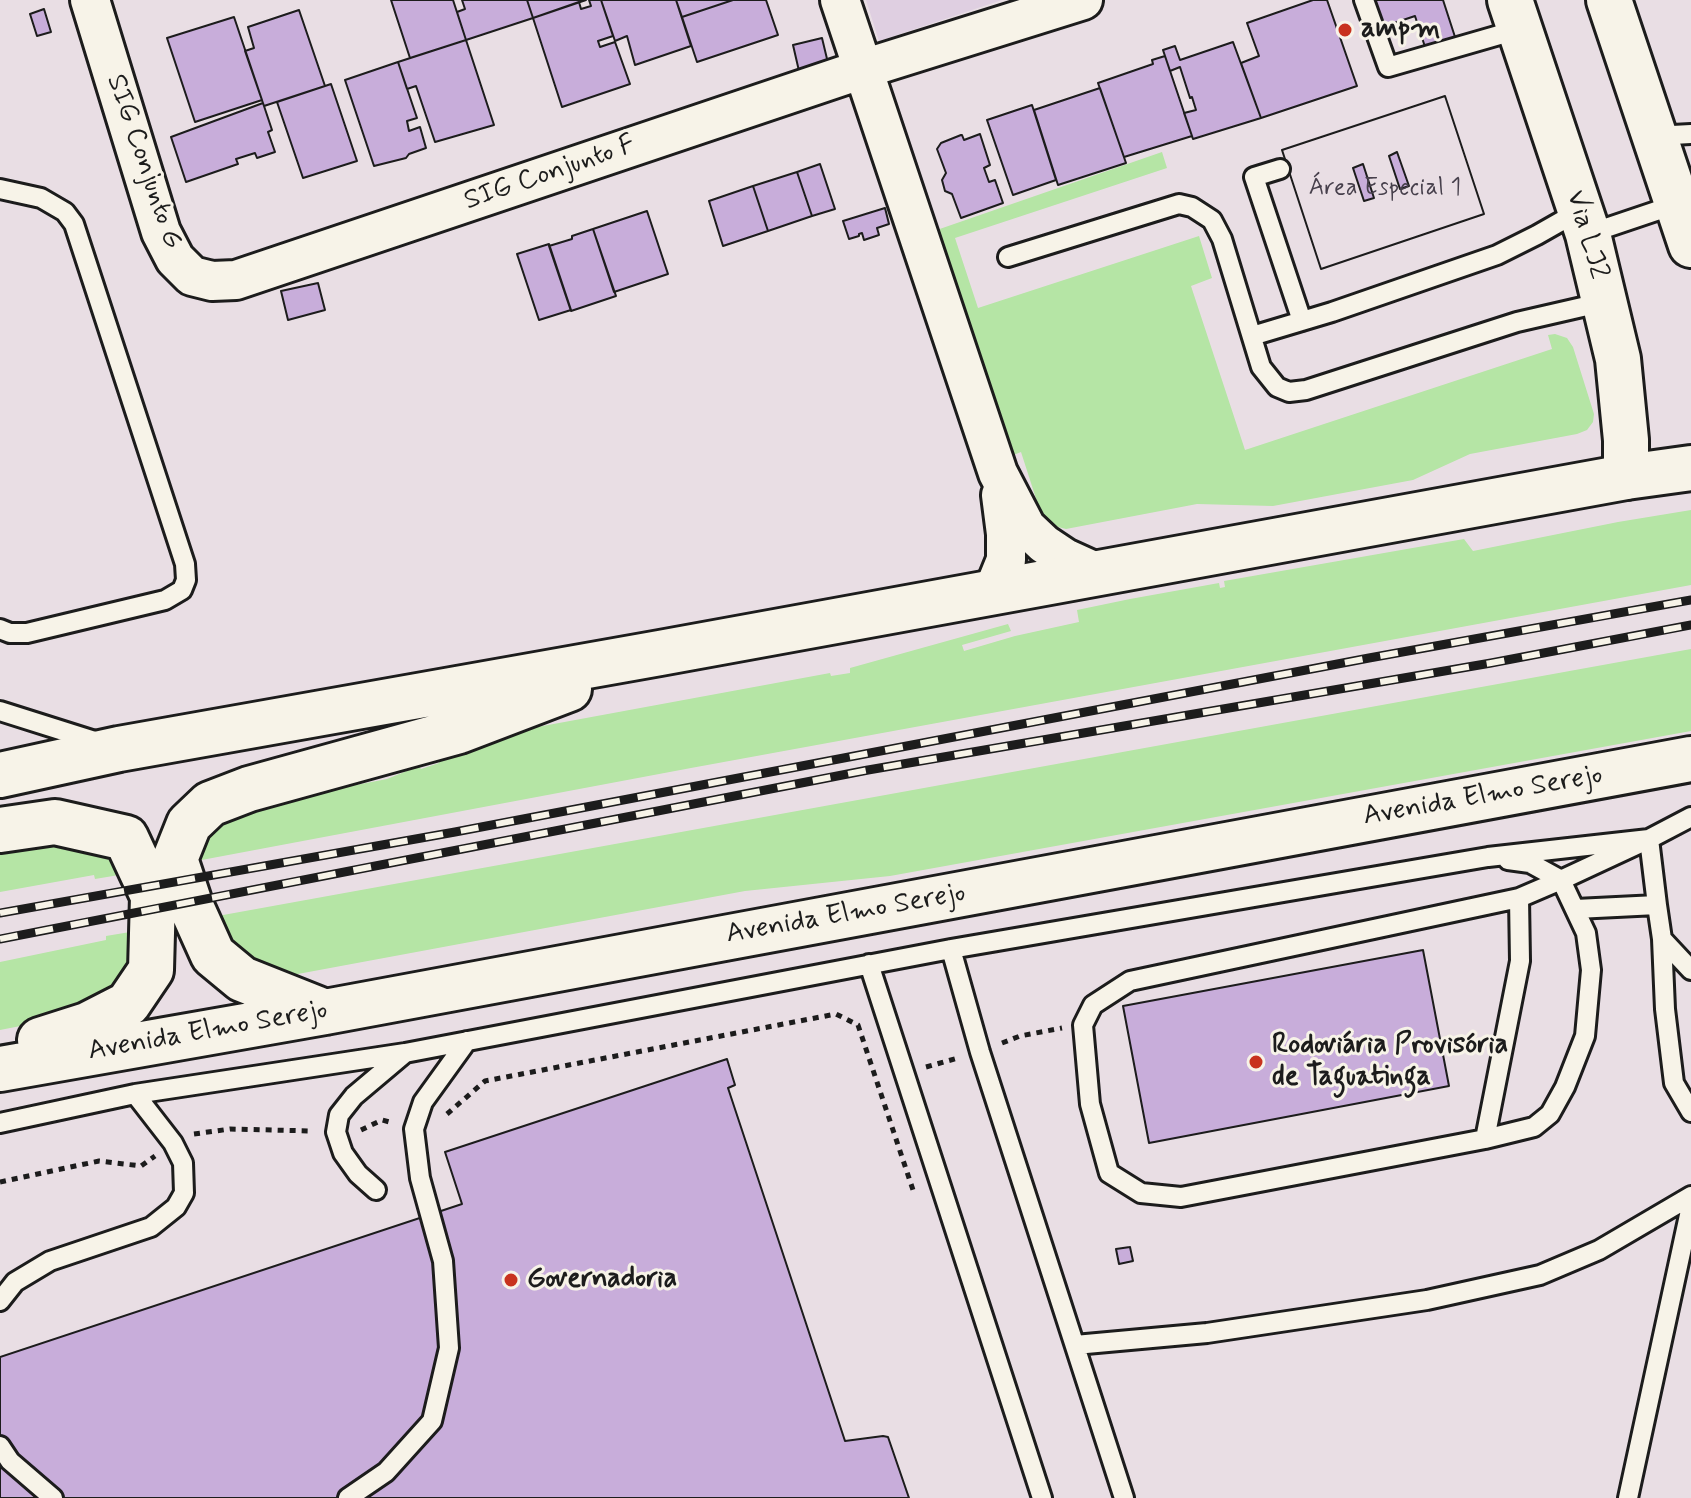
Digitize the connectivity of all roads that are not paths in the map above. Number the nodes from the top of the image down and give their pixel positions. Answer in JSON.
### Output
{"nodes":[{"id":1,"x":90,"y":0,"type":"edge"},
{"id":2,"x":840,"y":0,"type":"edge"},
{"id":3,"x":1083,"y":0,"type":"edge"},
{"id":4,"x":1364,"y":0,"type":"edge"},
{"id":5,"x":1609,"y":0,"type":"edge"},
{"id":6,"x":1515,"y":14,"type":"edge"},
{"id":7,"x":863,"y":69,"type":"junction"},
{"id":8,"x":1672,"y":135,"type":"edge"},
{"id":9,"x":1280,"y":169,"type":"dead end"},
{"id":10,"x":0,"y":189,"type":"edge"},
{"id":11,"x":1684,"y":202,"type":"edge"},
{"id":12,"x":1584,"y":222,"type":"junction"},
{"id":13,"x":1691,"y":245,"type":"edge"},
{"id":14,"x":1008,"y":257,"type":"dead end"},
{"id":15,"x":236,"y":280,"type":"joint"},
{"id":16,"x":1604,"y":302,"type":"junction"},
{"id":17,"x":1302,"y":321,"type":"junction"},
{"id":18,"x":1252,"y":336,"type":"junction"},
{"id":19,"x":1691,"y":468,"type":"edge"},
{"id":20,"x":998,"y":473,"type":"junction"},
{"id":21,"x":1626,"y":477,"type":"junction"},
{"id":22,"x":1098,"y":573,"type":"junction"},
{"id":23,"x":993,"y":592,"type":"junction"},
{"id":24,"x":0,"y":629,"type":"edge"},
{"id":25,"x":660,"y":653,"type":"junction"},
{"id":26,"x":0,"y":711,"type":"edge"},
{"id":27,"x":119,"y":749,"type":"junction"},
{"id":28,"x":1691,"y":759,"type":"edge"},
{"id":29,"x":0,"y":775,"type":"edge"},
{"id":30,"x":1691,"y":817,"type":"edge"},
{"id":31,"x":0,"y":830,"type":"edge"},
{"id":32,"x":1649,"y":839,"type":"junction"},
{"id":33,"x":1488,"y":857,"type":"junction"},
{"id":34,"x":1561,"y":880,"type":"junction"},
{"id":35,"x":1519,"y":898,"type":"junction"},
{"id":36,"x":1657,"y":905,"type":"junction"},
{"id":37,"x":1576,"y":909,"type":"junction"},
{"id":38,"x":1662,"y":939,"type":"junction"},
{"id":39,"x":951,"y":949,"type":"junction"},
{"id":40,"x":869,"y":964,"type":"junction"},
{"id":41,"x":1691,"y":970,"type":"edge"},
{"id":42,"x":325,"y":1012,"type":"junction"},
{"id":43,"x":467,"y":1041,"type":"junction"},
{"id":44,"x":0,"y":1053,"type":"edge"},
{"id":45,"x":405,"y":1053,"type":"junction"},
{"id":46,"x":0,"y":1069,"type":"edge"},
{"id":47,"x":135,"y":1094,"type":"junction"},
{"id":48,"x":1691,"y":1112,"type":"edge"},
{"id":49,"x":0,"y":1123,"type":"edge"},
{"id":50,"x":1485,"y":1139,"type":"junction"},
{"id":51,"x":376,"y":1190,"type":"dead end"},
{"id":52,"x":1691,"y":1196,"type":"edge"},
{"id":53,"x":1691,"y":1206,"type":"edge"},
{"id":54,"x":0,"y":1301,"type":"edge"},
{"id":55,"x":1075,"y":1345,"type":"junction"},
{"id":56,"x":0,"y":1446,"type":"edge"},
{"id":57,"x":53,"y":1498,"type":"edge"},
{"id":58,"x":348,"y":1498,"type":"edge"},
{"id":59,"x":1042,"y":1498,"type":"edge"},
{"id":60,"x":1124,"y":1498,"type":"edge"},
{"id":61,"x":1628,"y":1498,"type":"edge"}],
"edges":[{"from":1,"to":15,"type":"street","name":"SIG Conjunto G"},
{"from":2,"to":7,"type":"street"},
{"from":3,"to":7,"type":"street","name":"SIG Conjunto F"},
{"from":4,"to":6,"type":"lane"},
{"from":5,"to":8,"type":"main road"},
{"from":6,"to":12,"type":"main road","name":"Via LJ2"},
{"from":7,"to":15,"type":"street","name":"SIG Conjunto F"},
{"from":7,"to":20,"type":"street"},
{"from":8,"to":11,"type":"main road"},
{"from":9,"to":17,"type":"lane"},
{"from":10,"to":24,"type":"lane"},
{"from":11,"to":12,"type":"lane"},
{"from":11,"to":13,"type":"main road"},
{"from":12,"to":16,"type":"main road","name":"Via LJ2"},
{"from":12,"to":17,"type":"lane"},
{"from":14,"to":18,"type":"lane"},
{"from":16,"to":18,"type":"lane"},
{"from":16,"to":21,"type":"main road","name":"Via LJ2"},
{"from":17,"to":18,"type":"lane"},
{"from":19,"to":21,"type":"main road"},
{"from":20,"to":22,"type":"street"},
{"from":20,"to":23,"type":"street"},
{"from":21,"to":22,"type":"main road"},
{"from":22,"to":23,"type":"main road"},
{"from":23,"to":25,"type":"main road"},
{"from":25,"to":27,"type":"main road"},
{"from":25,"to":42,"type":"main road"},
{"from":26,"to":27,"type":"lane"},
{"from":27,"to":29,"type":"main road"},
{"from":28,"to":42,"type":"main road","name":"Avenida Elmo Serejo"},
{"from":30,"to":32,"type":"lane"},
{"from":31,"to":44,"type":"main road"},
{"from":32,"to":33,"type":"lane"},
{"from":32,"to":34,"type":"lane"},
{"from":32,"to":36,"type":"lane"},
{"from":33,"to":34,"type":"lane"},
{"from":33,"to":39,"type":"lane"},
{"from":34,"to":35,"type":"lane"},
{"from":34,"to":37,"type":"lane"},
{"from":35,"to":50,"type":"lane"},
{"from":35,"to":50,"type":"lane"},
{"from":36,"to":37,"type":"lane"},
{"from":36,"to":38,"type":"lane"},
{"from":37,"to":50,"type":"lane"},
{"from":38,"to":41,"type":"lane"},
{"from":38,"to":48,"type":"lane"},
{"from":39,"to":40,"type":"lane"},
{"from":39,"to":55,"type":"lane"},
{"from":40,"to":43,"type":"lane"},
{"from":40,"to":59,"type":"lane"},
{"from":42,"to":46,"type":"main road","name":"Avenida Elmo Serejo"},
{"from":43,"to":45,"type":"lane"},
{"from":43,"to":58,"type":"lane"},
{"from":45,"to":47,"type":"lane"},
{"from":45,"to":51,"type":"lane"},
{"from":47,"to":49,"type":"lane"},
{"from":47,"to":54,"type":"lane"},
{"from":52,"to":55,"type":"lane"},
{"from":53,"to":61,"type":"lane"},
{"from":55,"to":60,"type":"lane"},
{"from":56,"to":57,"type":"lane"}]}
